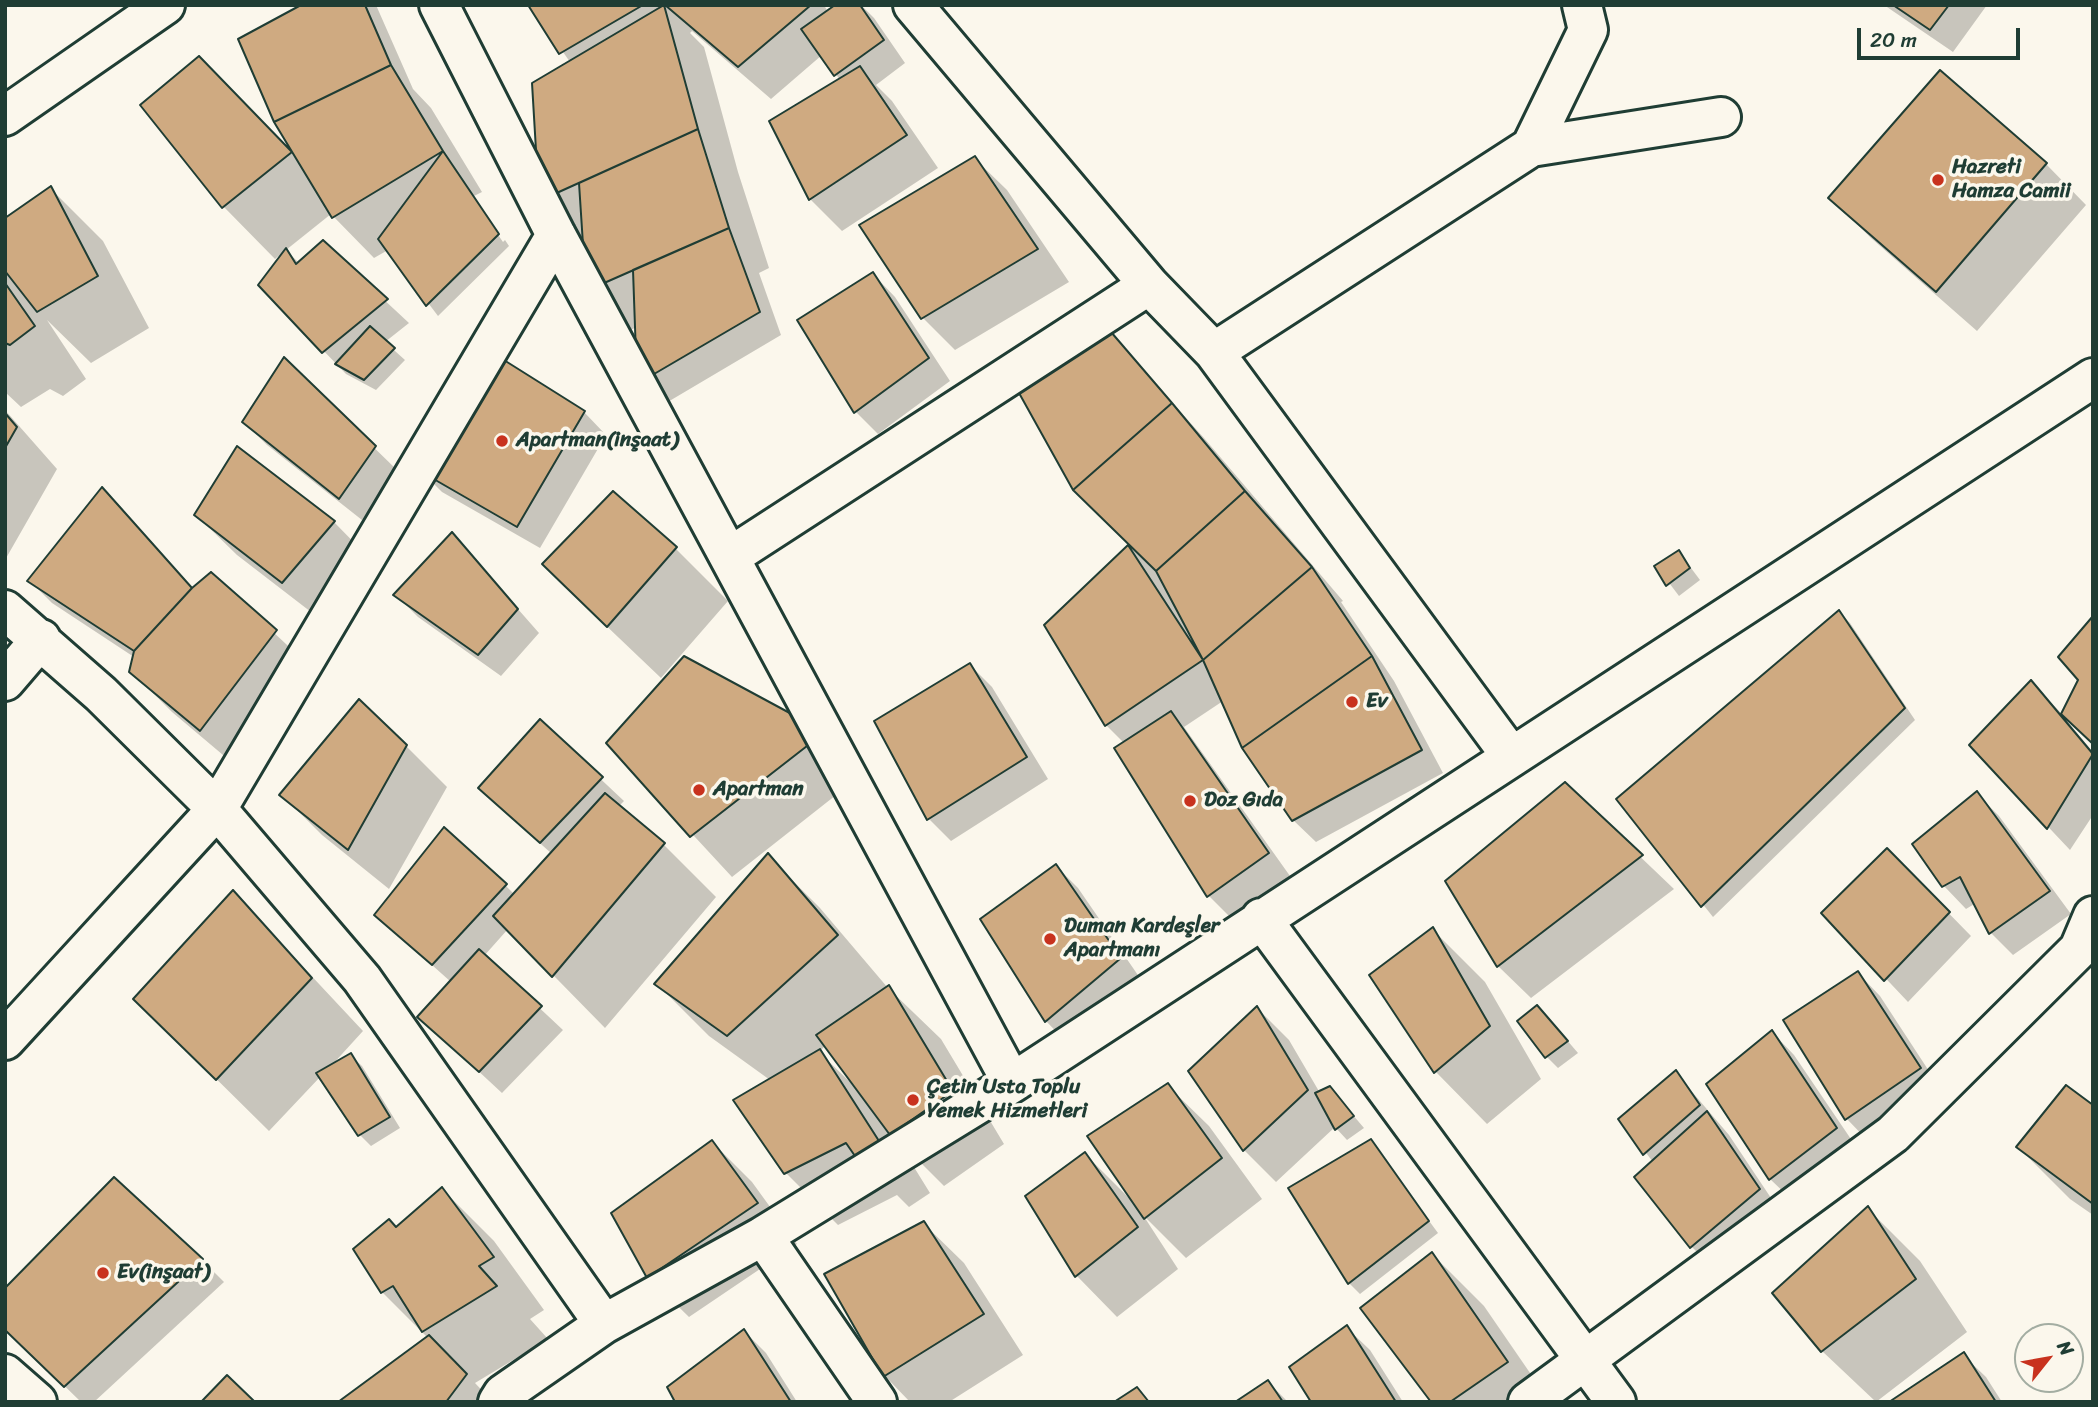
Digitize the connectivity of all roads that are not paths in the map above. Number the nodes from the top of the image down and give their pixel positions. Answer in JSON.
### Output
{"nodes":[{"id":1,"x":164,"y":5,"type":"edge"},
{"id":2,"x":439,"y":5,"type":"edge"},
{"id":3,"x":913,"y":5,"type":"edge"},
{"id":4,"x":1582,"y":5,"type":"edge"},
{"id":5,"x":5,"y":117,"type":"edge"},
{"id":6,"x":1721,"y":117,"type":"dead end"},
{"id":7,"x":1531,"y":147,"type":"junction"},
{"id":8,"x":556,"y":235,"type":"junction"},
{"id":9,"x":1149,"y":285,"type":"junction"},
{"id":10,"x":1214,"y":352,"type":"junction"},
{"id":11,"x":2093,"y":378,"type":"edge"},
{"id":12,"x":730,"y":556,"type":"junction"},
{"id":13,"x":5,"y":610,"type":"edge"},
{"id":14,"x":41,"y":639,"type":"junction"},
{"id":15,"x":5,"y":681,"type":"edge"},
{"id":16,"x":1511,"y":756,"type":"junction"},
{"id":17,"x":217,"y":809,"type":"junction"},
{"id":18,"x":2093,"y":916,"type":"edge"},
{"id":19,"x":1261,"y":918,"type":"junction"},
{"id":20,"x":5,"y":1040,"type":"edge"},
{"id":21,"x":1012,"y":1083,"type":"junction"},
{"id":22,"x":763,"y":1236,"type":"junction"},
{"id":23,"x":604,"y":1324,"type":"junction"},
{"id":24,"x":1586,"y":1361,"type":"junction"},
{"id":25,"x":5,"y":1374,"type":"edge"},
{"id":26,"x":37,"y":1402,"type":"edge"},
{"id":27,"x":498,"y":1402,"type":"edge"},
{"id":28,"x":877,"y":1402,"type":"edge"},
{"id":29,"x":1528,"y":1402,"type":"edge"},
{"id":30,"x":1616,"y":1402,"type":"edge"}],
"edges":[{"from":1,"to":5,"type":"street"},
{"from":2,"to":8,"type":"street"},
{"from":3,"to":9,"type":"street"},
{"from":4,"to":7,"type":"street"},
{"from":6,"to":7,"type":"street"},
{"from":7,"to":10,"type":"street"},
{"from":8,"to":12,"type":"street"},
{"from":8,"to":17,"type":"street"},
{"from":9,"to":10,"type":"street"},
{"from":9,"to":12,"type":"street"},
{"from":10,"to":16,"type":"street"},
{"from":11,"to":16,"type":"street"},
{"from":12,"to":21,"type":"street"},
{"from":13,"to":14,"type":"street"},
{"from":14,"to":15,"type":"street"},
{"from":14,"to":17,"type":"street"},
{"from":16,"to":19,"type":"street"},
{"from":17,"to":20,"type":"street"},
{"from":17,"to":23,"type":"street"},
{"from":18,"to":24,"type":"street"},
{"from":19,"to":21,"type":"street"},
{"from":19,"to":24,"type":"street"},
{"from":21,"to":22,"type":"street"},
{"from":22,"to":23,"type":"street"},
{"from":22,"to":28,"type":"street"},
{"from":23,"to":27,"type":"street"},
{"from":24,"to":29,"type":"street"},
{"from":24,"to":30,"type":"street"},
{"from":25,"to":26,"type":"street"}]}
